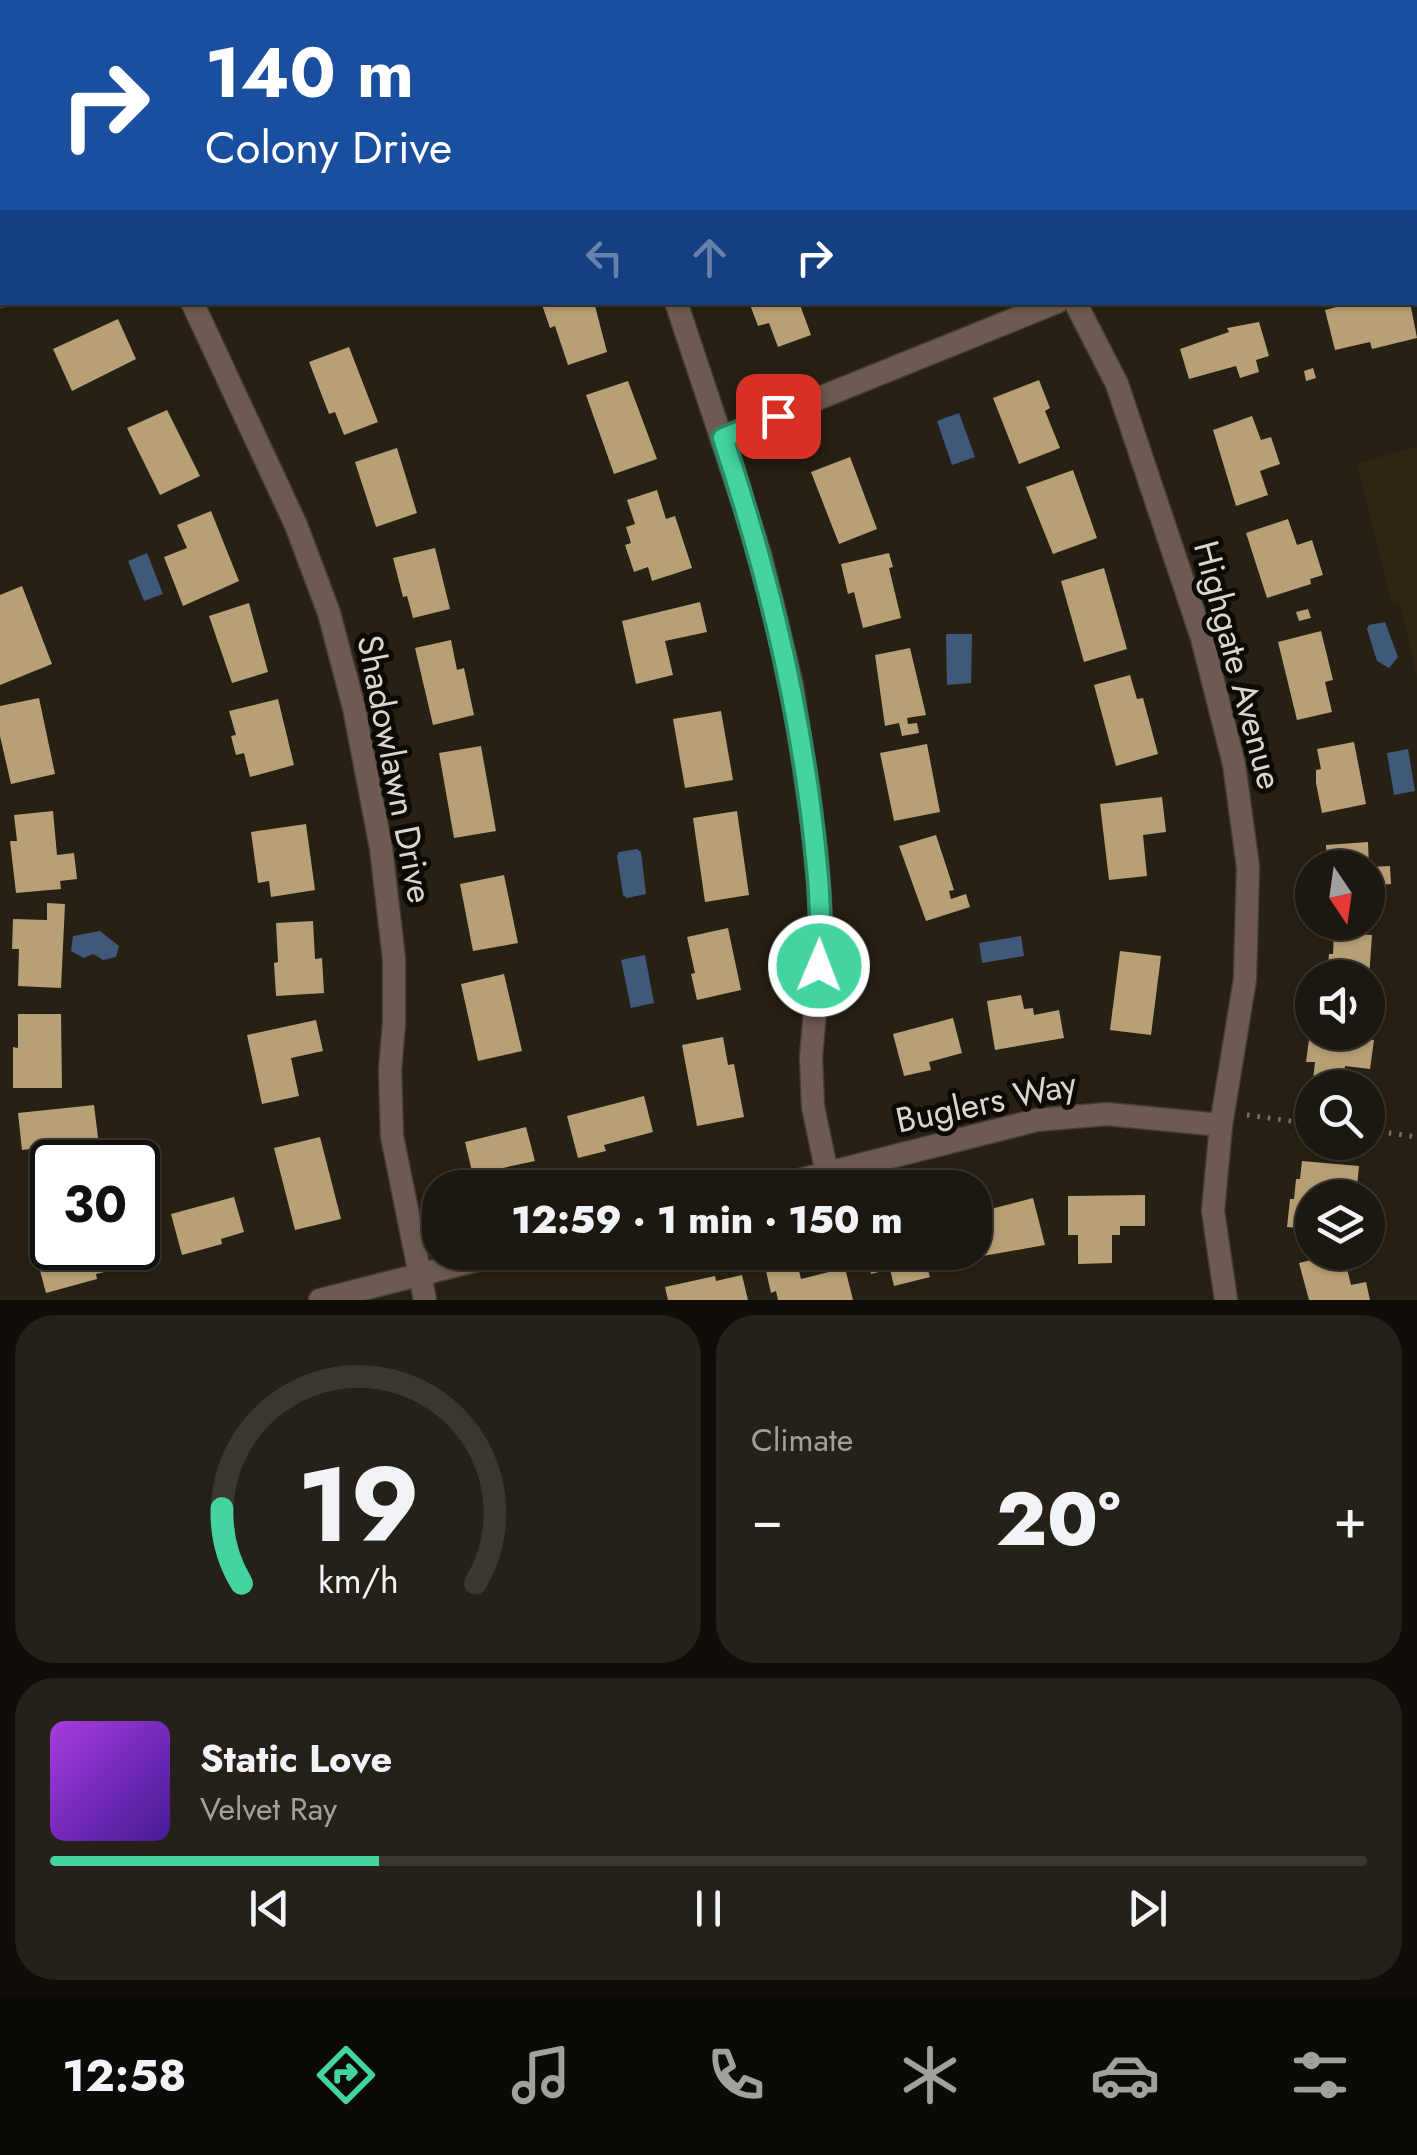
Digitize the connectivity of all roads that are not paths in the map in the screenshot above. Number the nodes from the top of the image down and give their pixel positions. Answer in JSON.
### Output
{"nodes":[{"id":1,"x":193,"y":305,"type":"edge"},
{"id":2,"x":677,"y":305,"type":"edge"},
{"id":3,"x":1050,"y":305,"type":"edge"},
{"id":4,"x":1076,"y":305,"type":"edge"},
{"id":5,"x":723,"y":438,"type":"junction"},
{"id":6,"x":1223,"y":1118,"type":"junction"},
{"id":7,"x":826,"y":1170,"type":"edge"},
{"id":8,"x":839,"y":1170,"type":"edge"},
{"id":9,"x":439,"y":1270,"type":"edge"},
{"id":10,"x":420,"y":1275,"type":"junction"},
{"id":11,"x":320,"y":1300,"type":"edge"},
{"id":12,"x":425,"y":1300,"type":"edge"},
{"id":13,"x":1226,"y":1300,"type":"edge"}],
"edges":[{"from":1,"to":10,"type":"street","name":"Shadowlawn Drive"},
{"from":2,"to":5,"type":"street"},
{"from":3,"to":5,"type":"street"},
{"from":4,"to":6,"type":"street","name":"Highgate Avenue"},
{"from":5,"to":7,"type":"street"},
{"from":6,"to":8,"type":"street","name":"Buglers Way"},
{"from":6,"to":13,"type":"street","name":"Highgate Avenue"},
{"from":9,"to":10,"type":"street"},
{"from":10,"to":11,"type":"street"},
{"from":10,"to":12,"type":"street","name":"Shadowlawn Drive"}]}
